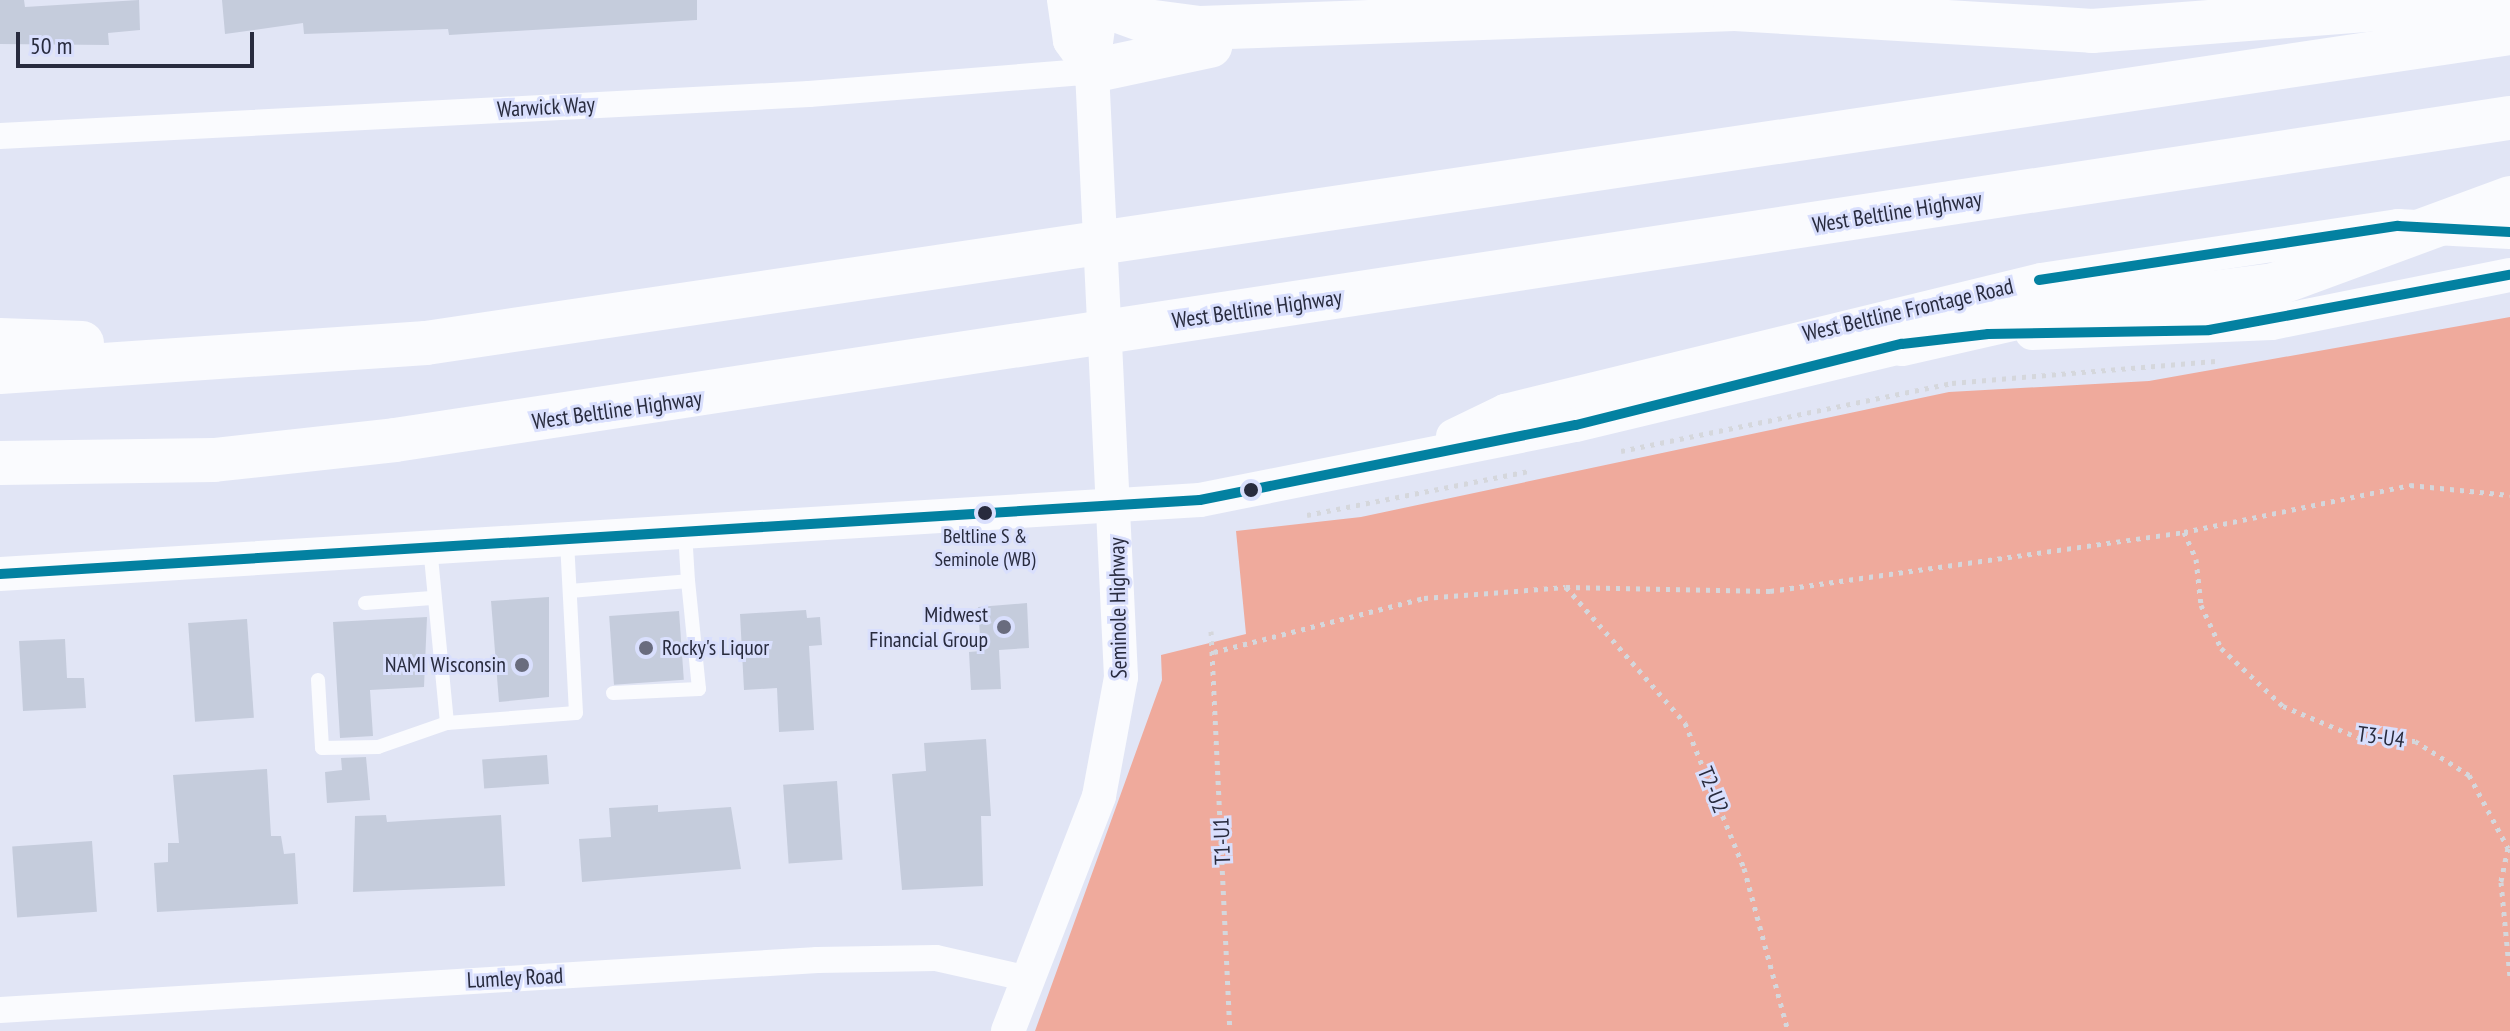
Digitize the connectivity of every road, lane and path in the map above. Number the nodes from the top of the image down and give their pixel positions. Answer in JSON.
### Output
{"nodes":[{"id":1,"x":2495,"y":0,"type":"edge"},
{"id":2,"x":1090,"y":2,"type":"edge"},
{"id":3,"x":1387,"y":25,"type":"junction"},
{"id":4,"x":2510,"y":33,"type":"edge"},
{"id":5,"x":1092,"y":71,"type":"junction"},
{"id":6,"x":2510,"y":118,"type":"edge"},
{"id":7,"x":0,"y":136,"type":"edge"},
{"id":8,"x":2510,"y":198,"type":"edge"},
{"id":9,"x":2441,"y":227,"type":"junction"},
{"id":10,"x":2510,"y":232,"type":"edge"},
{"id":11,"x":2510,"y":275,"type":"edge"},
{"id":12,"x":0,"y":340,"type":"edge"},
{"id":13,"x":1902,"y":344,"type":"junction"},
{"id":14,"x":348,"y":352,"type":"junction"},
{"id":15,"x":2221,"y":360,"type":"dead end"},
{"id":16,"x":0,"y":372,"type":"edge"},
{"id":17,"x":1417,"y":454,"type":"junction"},
{"id":18,"x":1603,"y":455,"type":"dead end"},
{"id":19,"x":214,"y":460,"type":"junction"},
{"id":20,"x":0,"y":463,"type":"edge"},
{"id":21,"x":1542,"y":468,"type":"dead end"},
{"id":22,"x":0,"y":480,"type":"edge"},
{"id":23,"x":2510,"y":495,"type":"edge"},
{"id":24,"x":1115,"y":505,"type":"junction"},
{"id":25,"x":1299,"y":516,"type":"dead end"},
{"id":26,"x":685,"y":530,"type":"junction"},
{"id":27,"x":2184,"y":532,"type":"junction"},
{"id":28,"x":567,"y":537,"type":"junction"},
{"id":29,"x":429,"y":546,"type":"junction"},
{"id":30,"x":0,"y":574,"type":"edge"},
{"id":31,"x":688,"y":581,"type":"junction"},
{"id":32,"x":1566,"y":587,"type":"junction"},
{"id":33,"x":570,"y":591,"type":"junction"},
{"id":34,"x":432,"y":598,"type":"junction"},
{"id":35,"x":365,"y":603,"type":"dead end"},
{"id":36,"x":1211,"y":631,"type":"dead end"},
{"id":37,"x":1214,"y":652,"type":"junction"},
{"id":38,"x":318,"y":680,"type":"dead end"},
{"id":39,"x":613,"y":693,"type":"dead end"},
{"id":40,"x":447,"y":723,"type":"junction"},
{"id":41,"x":2510,"y":977,"type":"edge"},
{"id":42,"x":1029,"y":979,"type":"junction"},
{"id":43,"x":0,"y":1010,"type":"edge"},
{"id":44,"x":1008,"y":1031,"type":"edge"},
{"id":45,"x":1230,"y":1031,"type":"edge"},
{"id":46,"x":1788,"y":1031,"type":"edge"}],
"edges":[{"from":1,"to":3,"type":"highway"},
{"from":2,"to":3,"type":"highway"},
{"from":2,"to":5,"type":"street","name":"Seminole Highway"},
{"from":3,"to":5,"type":"highway"},
{"from":4,"to":14,"type":"highway"},
{"from":5,"to":7,"type":"street","name":"Warwick Way"},
{"from":5,"to":24,"type":"street","name":"Seminole Highway"},
{"from":6,"to":19,"type":"highway","name":"West Beltline Highway"},
{"from":8,"to":9,"type":"highway"},
{"from":9,"to":10,"type":"street","name":"West Beltline Frontage Road"},
{"from":9,"to":13,"type":"highway"},
{"from":9,"to":17,"type":"street","name":"West Beltline Frontage Road"},
{"from":11,"to":13,"type":"street","name":"West Beltline Frontage Road"},
{"from":12,"to":14,"type":"highway"},
{"from":13,"to":17,"type":"street","name":"West Beltline Frontage Road"},
{"from":14,"to":16,"type":"highway"},
{"from":15,"to":18,"type":"path"},
{"from":17,"to":24,"type":"street","name":"West Beltline Frontage Road"},
{"from":19,"to":20,"type":"highway","name":"West Beltline Highway"},
{"from":19,"to":22,"type":"highway"},
{"from":21,"to":25,"type":"path"},
{"from":23,"to":27,"type":"path"},
{"from":24,"to":26,"type":"street","name":"West Beltline Frontage Road"},
{"from":24,"to":42,"type":"street","name":"Seminole Highway"},
{"from":26,"to":28,"type":"street","name":"West Beltline Frontage Road"},
{"from":26,"to":31,"type":"lane"},
{"from":27,"to":32,"type":"path"},
{"from":27,"to":41,"type":"path","name":"T3-U4"},
{"from":28,"to":29,"type":"street","name":"West Beltline Frontage Road"},
{"from":28,"to":33,"type":"lane"},
{"from":29,"to":30,"type":"street","name":"West Beltline Frontage Road"},
{"from":29,"to":34,"type":"lane"},
{"from":31,"to":33,"type":"lane"},
{"from":31,"to":39,"type":"lane"},
{"from":32,"to":37,"type":"path"},
{"from":32,"to":46,"type":"path","name":"T2-U2"},
{"from":33,"to":40,"type":"lane"},
{"from":34,"to":35,"type":"lane"},
{"from":34,"to":40,"type":"lane"},
{"from":36,"to":37,"type":"path","name":"T1-U1"},
{"from":37,"to":45,"type":"path","name":"T1-U1"},
{"from":38,"to":40,"type":"lane"},
{"from":42,"to":43,"type":"street","name":"Lumley Road"},
{"from":42,"to":44,"type":"street","name":"Seminole Highway"}]}
